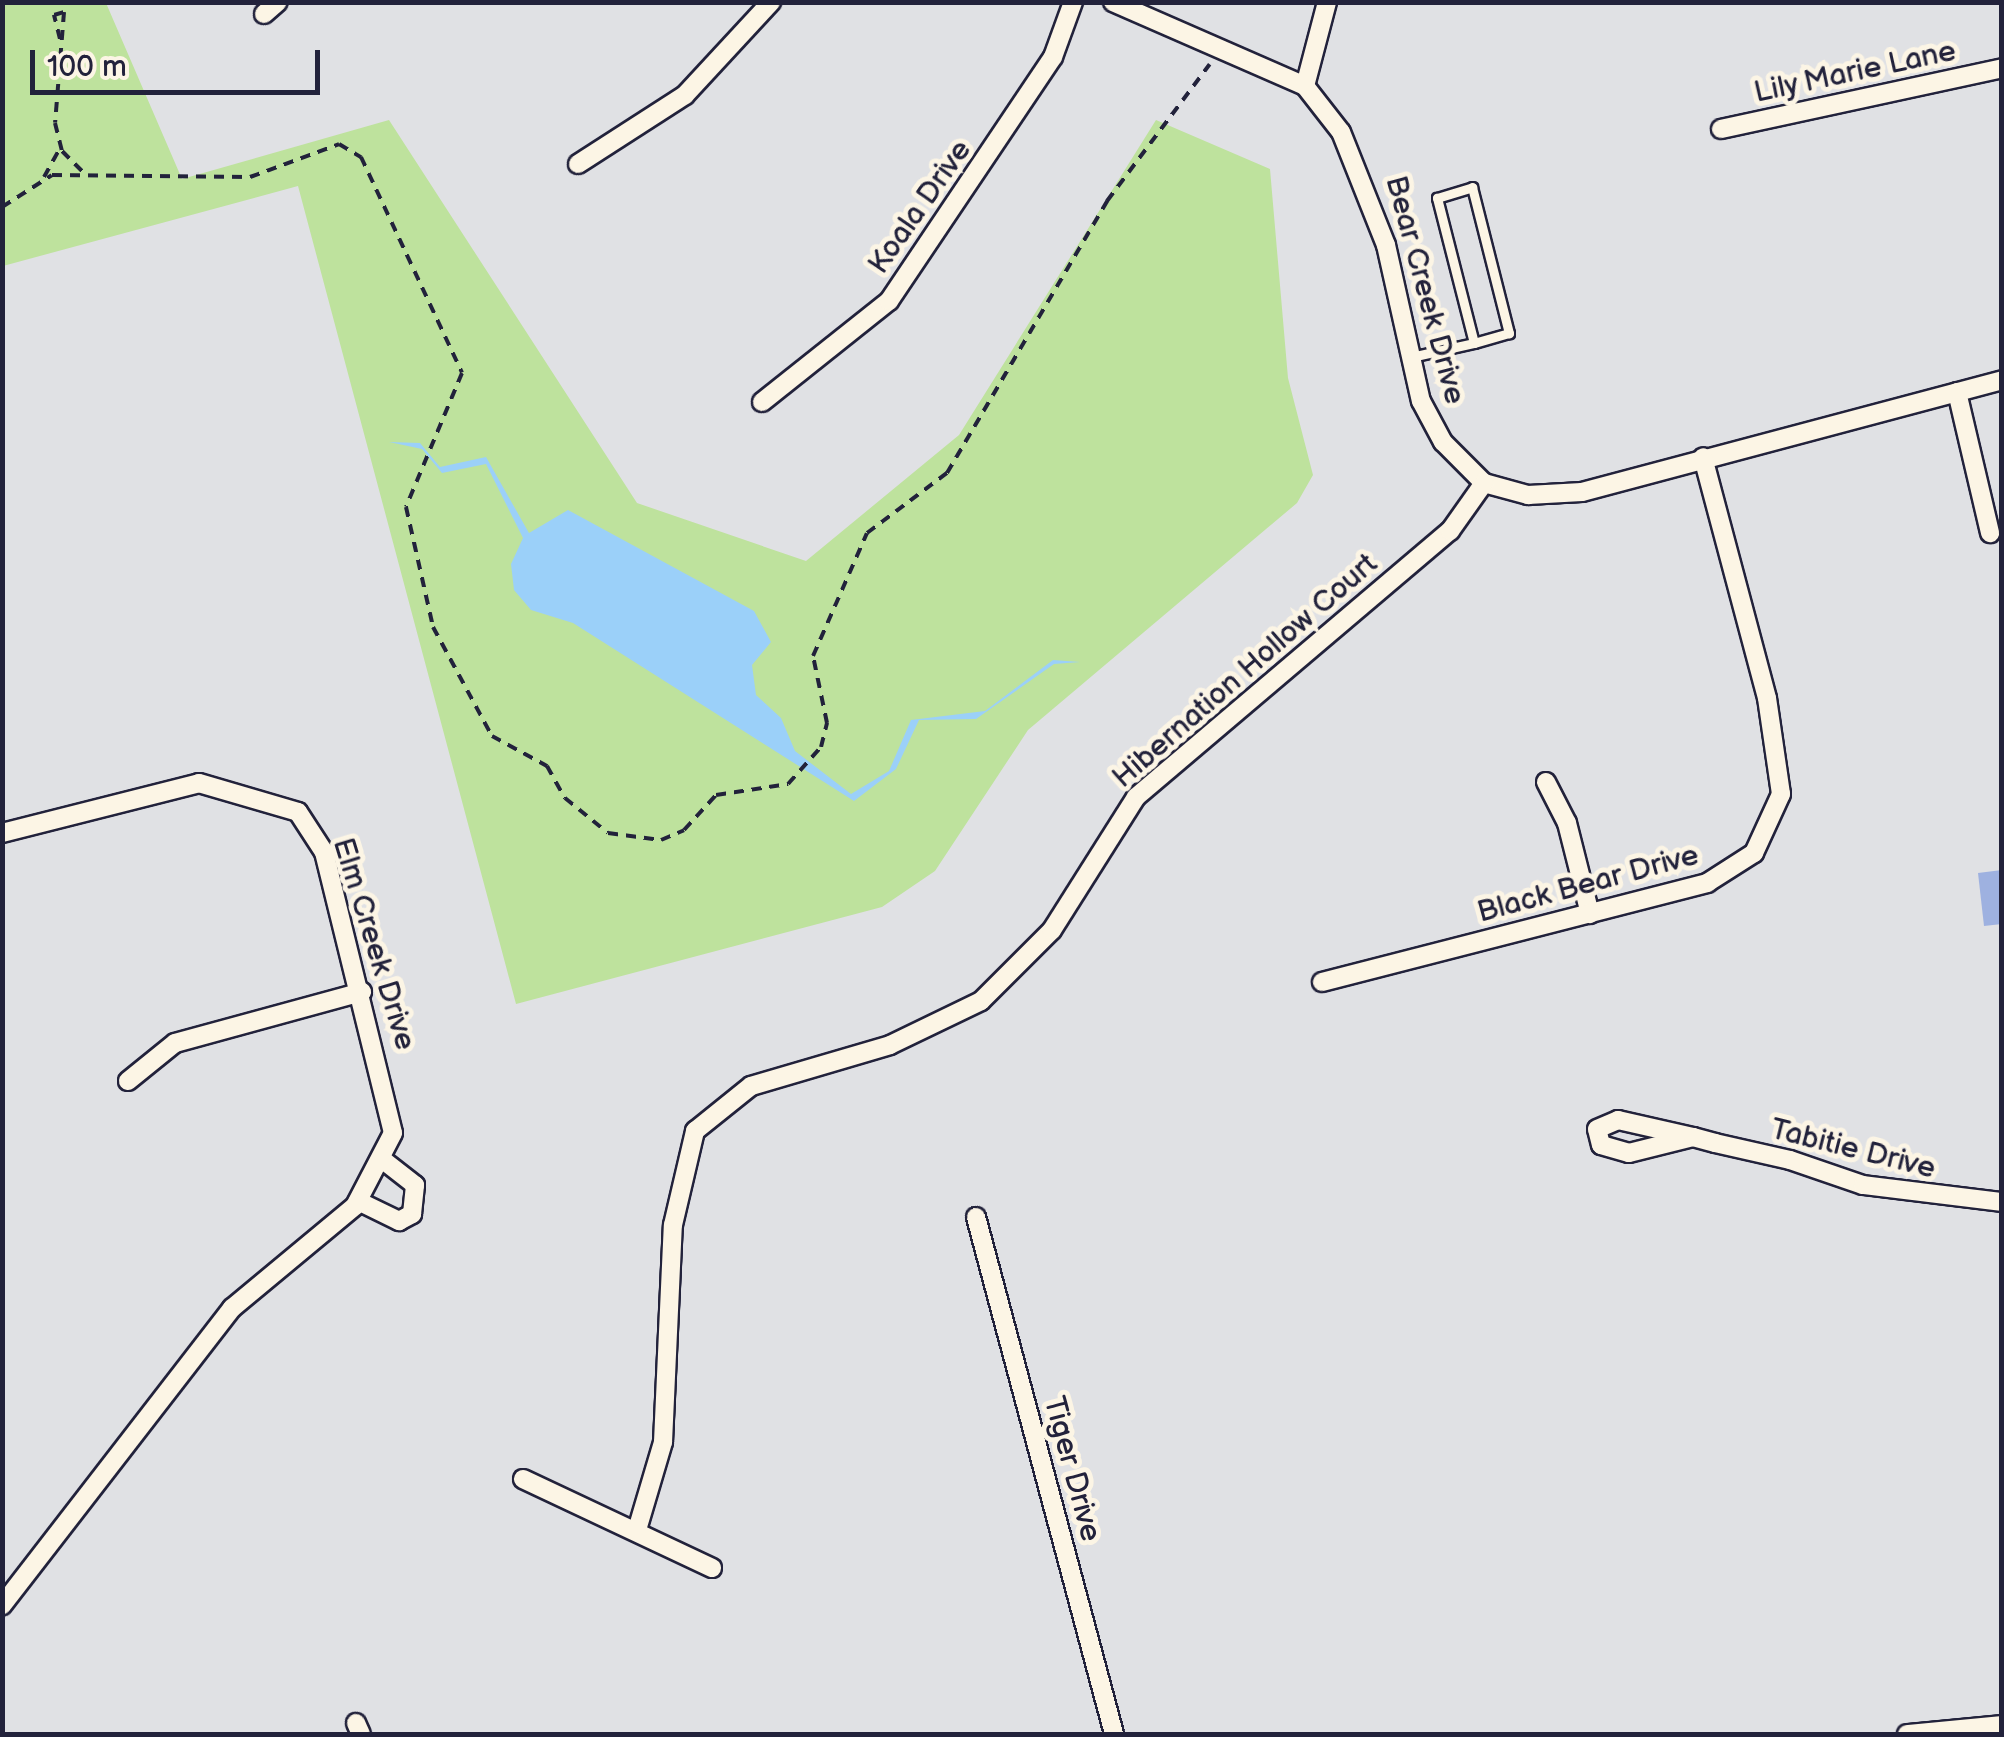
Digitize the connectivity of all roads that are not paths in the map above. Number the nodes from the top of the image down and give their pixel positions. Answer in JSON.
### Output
{"nodes":[{"id":1,"x":771,"y":2,"type":"edge"},
{"id":2,"x":1073,"y":2,"type":"edge"},
{"id":3,"x":1113,"y":2,"type":"edge"},
{"id":4,"x":1327,"y":2,"type":"edge"},
{"id":5,"x":2002,"y":68,"type":"edge"},
{"id":6,"x":1305,"y":86,"type":"junction"},
{"id":7,"x":1721,"y":129,"type":"dead end"},
{"id":8,"x":578,"y":164,"type":"dead end"},
{"id":9,"x":1474,"y":343,"type":"junction"},
{"id":10,"x":1412,"y":357,"type":"junction"},
{"id":11,"x":2002,"y":380,"type":"edge"},
{"id":12,"x":1957,"y":392,"type":"junction"},
{"id":13,"x":762,"y":402,"type":"dead end"},
{"id":14,"x":1702,"y":457,"type":"junction"},
{"id":15,"x":1484,"y":483,"type":"junction"},
{"id":16,"x":1990,"y":533,"type":"dead end"},
{"id":17,"x":1546,"y":782,"type":"dead end"},
{"id":18,"x":2,"y":833,"type":"edge"},
{"id":19,"x":1590,"y":914,"type":"junction"},
{"id":20,"x":1322,"y":982,"type":"dead end"},
{"id":21,"x":362,"y":992,"type":"junction"},
{"id":22,"x":128,"y":1081,"type":"dead end"},
{"id":23,"x":1693,"y":1137,"type":"dead end"},
{"id":24,"x":384,"y":1160,"type":"junction"},
{"id":25,"x":358,"y":1201,"type":"junction"},
{"id":26,"x":2002,"y":1202,"type":"edge"},
{"id":27,"x":976,"y":1217,"type":"dead end"},
{"id":28,"x":523,"y":1478,"type":"dead end"},
{"id":29,"x":637,"y":1530,"type":"junction"},
{"id":30,"x":712,"y":1568,"type":"dead end"},
{"id":31,"x":2,"y":1606,"type":"edge"},
{"id":32,"x":2002,"y":1725,"type":"edge"},
{"id":33,"x":1114,"y":1734,"type":"edge"},
{"id":34,"x":1907,"y":1734,"type":"edge"}],
"edges":[{"from":1,"to":8,"type":"street"},
{"from":2,"to":13,"type":"street","name":"Koala Drive"},
{"from":3,"to":6,"type":"street"},
{"from":4,"to":6,"type":"street"},
{"from":5,"to":7,"type":"street","name":"Lily Marie Lane"},
{"from":6,"to":10,"type":"street","name":"Bear Creek Drive"},
{"from":9,"to":9,"type":"lane"},
{"from":9,"to":10,"type":"lane"},
{"from":10,"to":15,"type":"street","name":"Bear Creek Drive"},
{"from":11,"to":12,"type":"street"},
{"from":12,"to":14,"type":"street"},
{"from":12,"to":16,"type":"street"},
{"from":14,"to":15,"type":"street"},
{"from":14,"to":19,"type":"street","name":"Black Bear Drive"},
{"from":15,"to":29,"type":"street","name":"Hibernation Hollow Court"},
{"from":17,"to":19,"type":"street"},
{"from":18,"to":21,"type":"street","name":"Elm Creek Drive"},
{"from":19,"to":20,"type":"street","name":"Black Bear Drive"},
{"from":21,"to":22,"type":"street"},
{"from":21,"to":24,"type":"street","name":"Elm Creek Drive"},
{"from":23,"to":26,"type":"street","name":"Tabitie Drive"},
{"from":24,"to":25,"type":"street","name":"Elm Creek Drive"},
{"from":24,"to":25,"type":"street"},
{"from":25,"to":31,"type":"street","name":"Elm Creek Drive"},
{"from":27,"to":33,"type":"street","name":"Tiger Drive"},
{"from":28,"to":29,"type":"street"},
{"from":29,"to":30,"type":"street"},
{"from":32,"to":34,"type":"street"}]}
